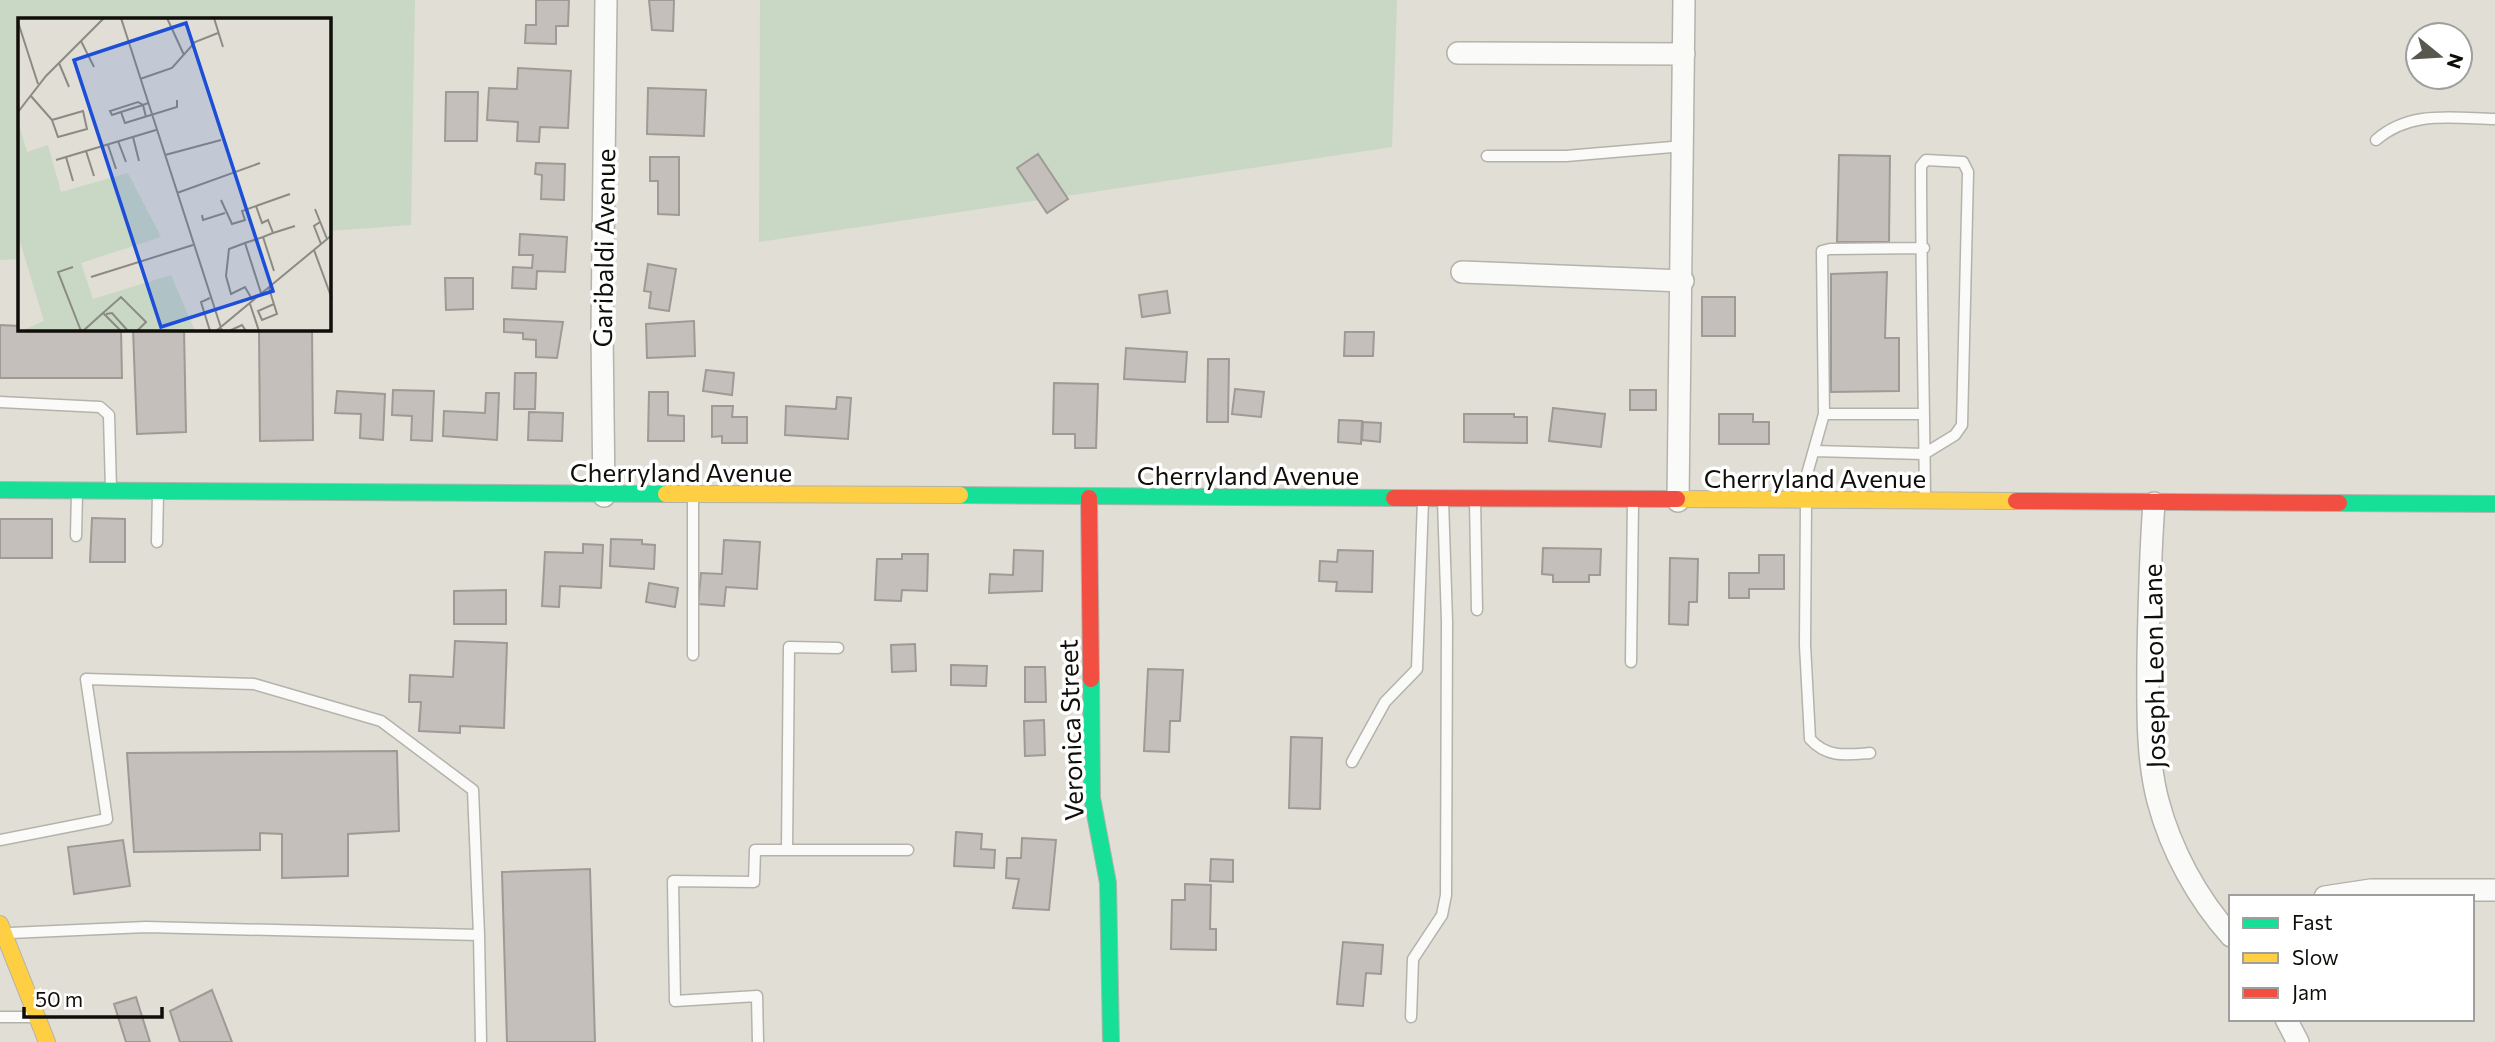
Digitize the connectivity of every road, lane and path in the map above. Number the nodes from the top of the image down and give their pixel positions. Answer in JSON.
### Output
{"nodes":[{"id":1,"x":606,"y":0,"type":"edge"},
{"id":2,"x":1684,"y":0,"type":"edge"},
{"id":3,"x":1458,"y":53,"type":"dead end"},
{"id":4,"x":1684,"y":54,"type":"junction"},
{"id":5,"x":2495,"y":119,"type":"edge"},
{"id":6,"x":2376,"y":140,"type":"dead end"},
{"id":7,"x":1684,"y":146,"type":"junction"},
{"id":8,"x":1487,"y":156,"type":"dead end"},
{"id":9,"x":1924,"y":248,"type":"junction"},
{"id":10,"x":1462,"y":272,"type":"dead end"},
{"id":11,"x":1683,"y":281,"type":"junction"},
{"id":12,"x":0,"y":402,"type":"edge"},
{"id":13,"x":1824,"y":414,"type":"junction"},
{"id":14,"x":1924,"y":414,"type":"junction"},
{"id":15,"x":1814,"y":451,"type":"junction"},
{"id":16,"x":1924,"y":454,"type":"junction"},
{"id":17,"x":0,"y":490,"type":"edge"},
{"id":18,"x":77,"y":492,"type":"junction"},
{"id":19,"x":111,"y":493,"type":"junction"},
{"id":20,"x":158,"y":493,"type":"junction"},
{"id":21,"x":604,"y":496,"type":"junction"},
{"id":22,"x":693,"y":496,"type":"junction"},
{"id":23,"x":1089,"y":498,"type":"junction"},
{"id":24,"x":1423,"y":500,"type":"junction"},
{"id":25,"x":1443,"y":500,"type":"junction"},
{"id":26,"x":1475,"y":500,"type":"junction"},
{"id":27,"x":1633,"y":501,"type":"junction"},
{"id":28,"x":1678,"y":501,"type":"junction"},
{"id":29,"x":1806,"y":502,"type":"junction"},
{"id":30,"x":1925,"y":503,"type":"junction"},
{"id":31,"x":2154,"y":503,"type":"junction"},
{"id":32,"x":2495,"y":504,"type":"edge"},
{"id":33,"x":76,"y":536,"type":"dead end"},
{"id":34,"x":157,"y":542,"type":"dead end"},
{"id":35,"x":1477,"y":610,"type":"dead end"},
{"id":36,"x":838,"y":648,"type":"dead end"},
{"id":37,"x":693,"y":654,"type":"dead end"},
{"id":38,"x":1631,"y":662,"type":"dead end"},
{"id":39,"x":1870,"y":753,"type":"dead end"},
{"id":40,"x":1352,"y":762,"type":"dead end"},
{"id":41,"x":0,"y":840,"type":"edge"},
{"id":42,"x":787,"y":850,"type":"junction"},
{"id":43,"x":908,"y":850,"type":"dead end"},
{"id":44,"x":2495,"y":891,"type":"edge"},
{"id":45,"x":2338,"y":895,"type":"edge"},
{"id":46,"x":2,"y":929,"type":"edge"},
{"id":47,"x":2229,"y":933,"type":"edge"},
{"id":48,"x":479,"y":935,"type":"junction"},
{"id":49,"x":0,"y":1017,"type":"edge"},
{"id":50,"x":37,"y":1017,"type":"junction"},
{"id":51,"x":1411,"y":1017,"type":"dead end"},
{"id":52,"x":2287,"y":1021,"type":"edge"},
{"id":53,"x":47,"y":1042,"type":"edge"},
{"id":54,"x":481,"y":1042,"type":"edge"},
{"id":55,"x":758,"y":1042,"type":"edge"},
{"id":56,"x":1111,"y":1042,"type":"edge"},
{"id":57,"x":2298,"y":1042,"type":"edge"}],
"edges":[{"from":1,"to":21,"type":"street","name":"Garibaldi Avenue"},
{"from":2,"to":4,"type":"street"},
{"from":3,"to":4,"type":"street"},
{"from":4,"to":7,"type":"street"},
{"from":5,"to":6,"type":"lane"},
{"from":7,"to":8,"type":"lane"},
{"from":7,"to":11,"type":"street"},
{"from":9,"to":13,"type":"lane"},
{"from":9,"to":14,"type":"lane"},
{"from":9,"to":16,"type":"lane"},
{"from":10,"to":11,"type":"street"},
{"from":11,"to":28,"type":"street"},
{"from":12,"to":19,"type":"lane"},
{"from":13,"to":14,"type":"lane"},
{"from":13,"to":15,"type":"lane"},
{"from":14,"to":16,"type":"lane"},
{"from":15,"to":16,"type":"lane"},
{"from":15,"to":29,"type":"lane"},
{"from":16,"to":30,"type":"lane"},
{"from":17,"to":18,"type":"street","name":"Cherryland Avenue"},
{"from":18,"to":19,"type":"street","name":"Cherryland Avenue"},
{"from":18,"to":33,"type":"lane"},
{"from":19,"to":20,"type":"street","name":"Cherryland Avenue"},
{"from":20,"to":21,"type":"street","name":"Cherryland Avenue"},
{"from":20,"to":34,"type":"lane"},
{"from":21,"to":22,"type":"street","name":"Cherryland Avenue"},
{"from":22,"to":23,"type":"street","name":"Cherryland Avenue"},
{"from":22,"to":37,"type":"lane"},
{"from":23,"to":24,"type":"street","name":"Cherryland Avenue"},
{"from":23,"to":56,"type":"street","name":"Veronica Street"},
{"from":24,"to":25,"type":"street","name":"Cherryland Avenue"},
{"from":24,"to":40,"type":"lane"},
{"from":25,"to":26,"type":"street","name":"Cherryland Avenue"},
{"from":25,"to":51,"type":"lane"},
{"from":26,"to":27,"type":"street","name":"Cherryland Avenue"},
{"from":26,"to":35,"type":"lane"},
{"from":27,"to":28,"type":"street","name":"Cherryland Avenue"},
{"from":27,"to":38,"type":"lane"},
{"from":28,"to":29,"type":"street","name":"Cherryland Avenue"},
{"from":29,"to":30,"type":"street","name":"Cherryland Avenue"},
{"from":29,"to":39,"type":"lane"},
{"from":30,"to":31,"type":"street","name":"Cherryland Avenue"},
{"from":31,"to":32,"type":"street","name":"Cherryland Avenue"},
{"from":31,"to":47,"type":"street","name":"Joseph Leon Lane"},
{"from":36,"to":42,"type":"lane"},
{"from":41,"to":48,"type":"lane"},
{"from":42,"to":43,"type":"lane"},
{"from":42,"to":55,"type":"lane"},
{"from":44,"to":45,"type":"street"},
{"from":46,"to":48,"type":"lane"},
{"from":46,"to":50,"type":"street"},
{"from":48,"to":54,"type":"lane"},
{"from":49,"to":50,"type":"lane"},
{"from":50,"to":53,"type":"street"},
{"from":52,"to":57,"type":"street"}]}
